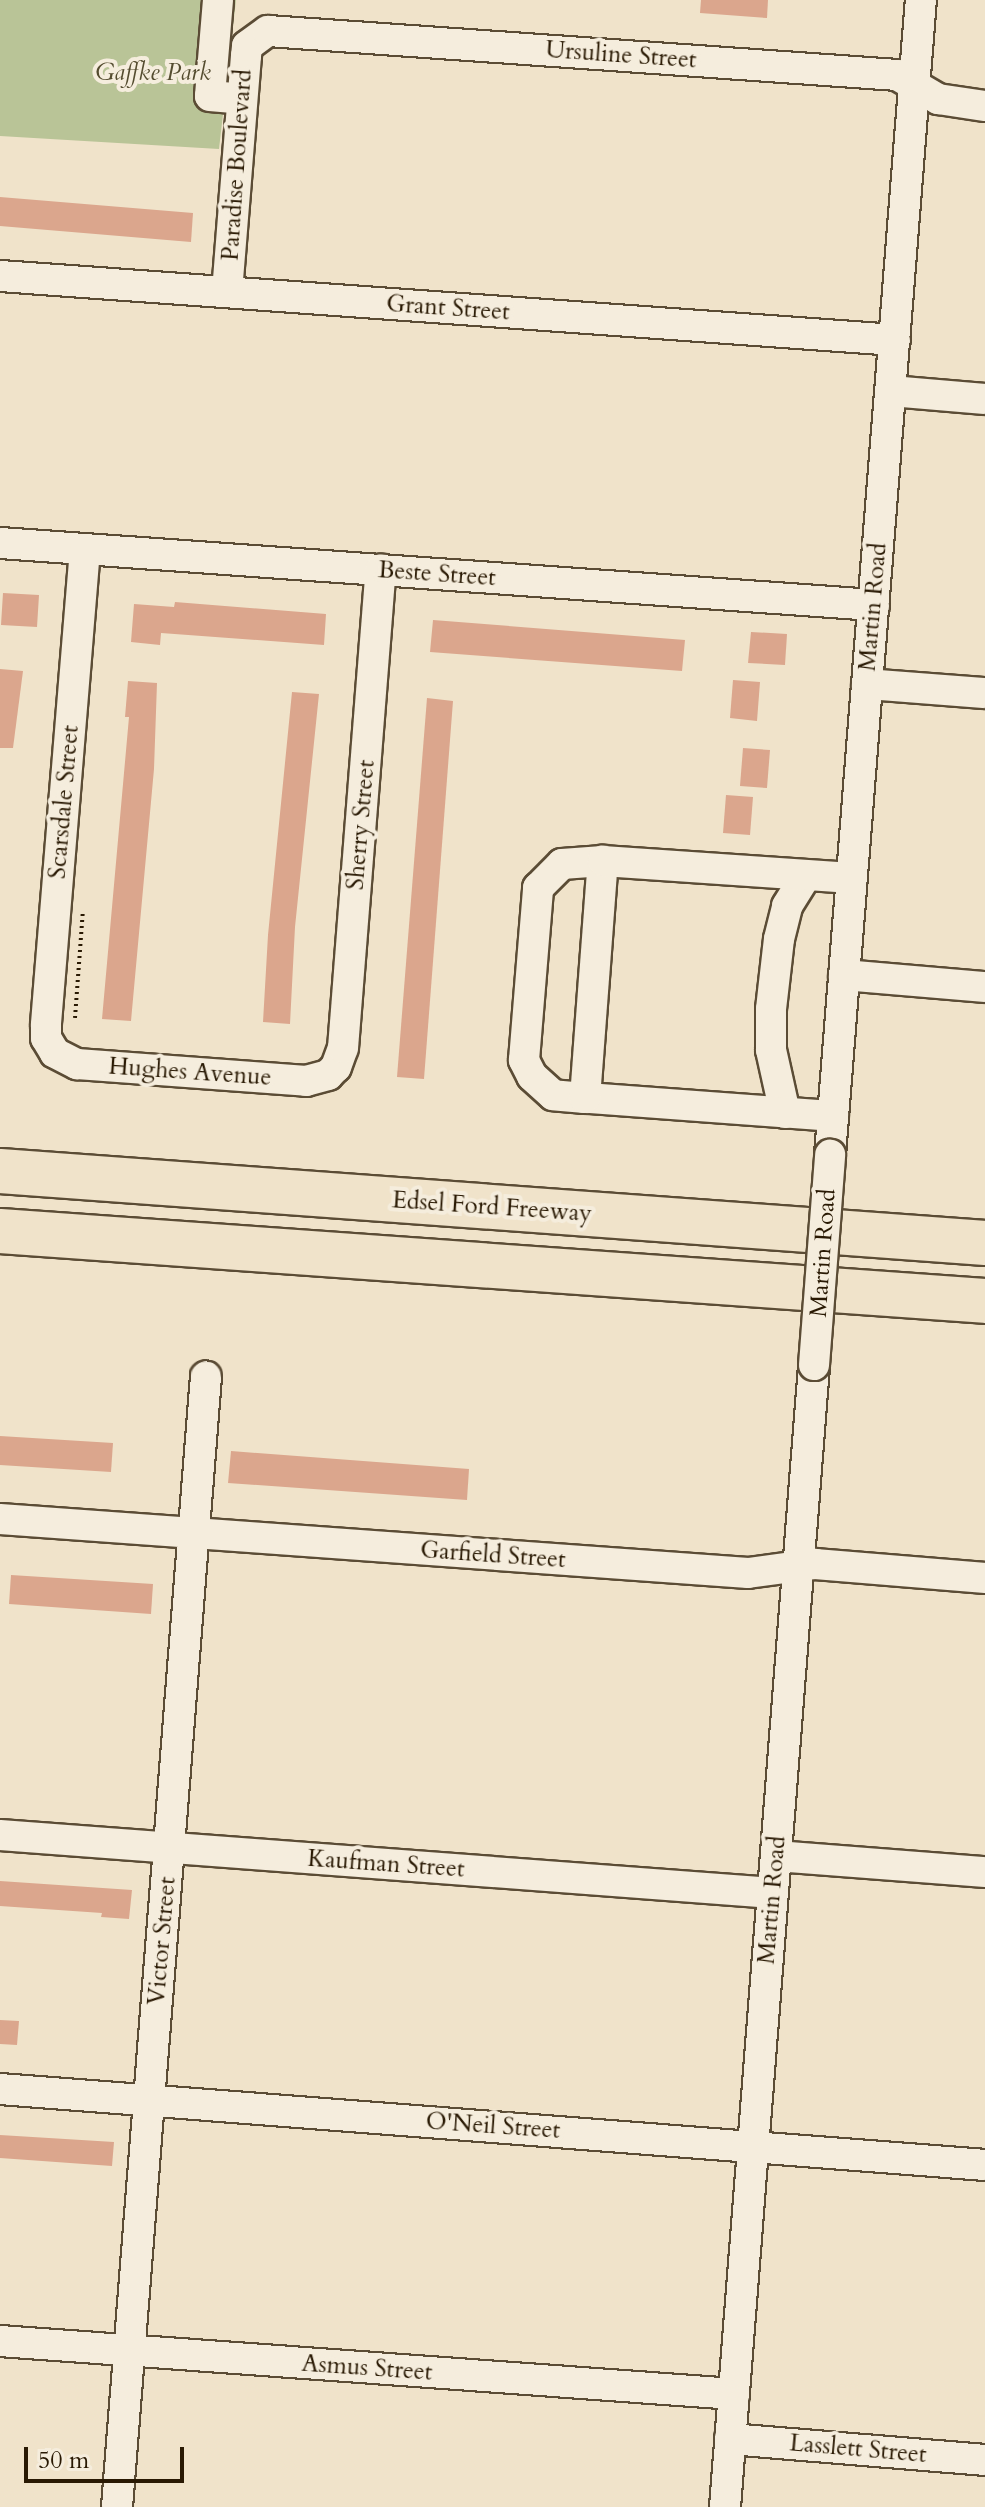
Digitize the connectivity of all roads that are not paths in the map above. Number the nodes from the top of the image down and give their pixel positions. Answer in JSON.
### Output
{"nodes":[{"id":1,"x":218,"y":0,"type":"edge"},
{"id":2,"x":921,"y":0,"type":"edge"},
{"id":3,"x":253,"y":41,"type":"joint"},
{"id":4,"x":914,"y":85,"type":"junction"},
{"id":5,"x":242,"y":99,"type":"junction"},
{"id":6,"x":985,"y":106,"type":"edge"},
{"id":7,"x":0,"y":276,"type":"edge"},
{"id":8,"x":227,"y":292,"type":"junction"},
{"id":9,"x":895,"y":340,"type":"junction"},
{"id":10,"x":891,"y":391,"type":"junction"},
{"id":11,"x":985,"y":399,"type":"edge"},
{"id":12,"x":0,"y":543,"type":"edge"},
{"id":13,"x":85,"y":549,"type":"junction"},
{"id":14,"x":381,"y":570,"type":"junction"},
{"id":15,"x":874,"y":605,"type":"junction"},
{"id":16,"x":867,"y":684,"type":"junction"},
{"id":17,"x":985,"y":693,"type":"edge"},
{"id":18,"x":603,"y":861,"type":"junction"},
{"id":19,"x":806,"y":876,"type":"junction"},
{"id":20,"x":851,"y":878,"type":"junction"},
{"id":21,"x":844,"y":975,"type":"junction"},
{"id":22,"x":985,"y":987,"type":"edge"},
{"id":23,"x":55,"y":1053,"type":"joint"},
{"id":24,"x":328,"y":1075,"type":"joint"},
{"id":25,"x":585,"y":1098,"type":"junction"},
{"id":26,"x":785,"y":1113,"type":"junction"},
{"id":27,"x":833,"y":1116,"type":"junction"},
{"id":28,"x":0,"y":1171,"type":"edge"},
{"id":29,"x":0,"y":1231,"type":"edge"},
{"id":30,"x":985,"y":1243,"type":"edge"},
{"id":31,"x":903,"y":1295,"type":"junction"},
{"id":32,"x":985,"y":1301,"type":"edge"},
{"id":33,"x":985,"y":1311,"type":"edge"},
{"id":34,"x":206,"y":1376,"type":"dead end"},
{"id":35,"x":0,"y":1519,"type":"edge"},
{"id":36,"x":193,"y":1533,"type":"junction"},
{"id":37,"x":799,"y":1566,"type":"junction"},
{"id":38,"x":985,"y":1578,"type":"edge"},
{"id":39,"x":0,"y":1835,"type":"edge"},
{"id":40,"x":170,"y":1847,"type":"junction"},
{"id":41,"x":776,"y":1856,"type":"junction"},
{"id":42,"x":985,"y":1872,"type":"edge"},
{"id":43,"x":773,"y":1893,"type":"junction"},
{"id":44,"x":0,"y":2089,"type":"edge"},
{"id":45,"x":148,"y":2101,"type":"junction"},
{"id":46,"x":752,"y":2145,"type":"junction"},
{"id":47,"x":985,"y":2165,"type":"edge"},
{"id":48,"x":0,"y":2341,"type":"edge"},
{"id":49,"x":129,"y":2350,"type":"junction"},
{"id":50,"x":734,"y":2394,"type":"junction"},
{"id":51,"x":730,"y":2439,"type":"junction"},
{"id":52,"x":985,"y":2460,"type":"edge"},
{"id":53,"x":117,"y":2507,"type":"edge"},
{"id":54,"x":725,"y":2507,"type":"edge"}],
"edges":[{"from":1,"to":5,"type":"street"},
{"from":2,"to":4,"type":"street","name":"Martin Road"},
{"from":3,"to":4,"type":"street","name":"Ursuline Street"},
{"from":3,"to":5,"type":"street","name":"Paradise Boulevard"},
{"from":4,"to":6,"type":"street","name":"Ursuline Street"},
{"from":4,"to":9,"type":"street","name":"Martin Road"},
{"from":5,"to":8,"type":"street","name":"Paradise Boulevard"},
{"from":7,"to":8,"type":"street","name":"Grant Street"},
{"from":8,"to":9,"type":"street","name":"Grant Street"},
{"from":9,"to":10,"type":"street","name":"Martin Road"},
{"from":10,"to":11,"type":"street"},
{"from":10,"to":15,"type":"street","name":"Martin Road"},
{"from":12,"to":13,"type":"street","name":"Beste Street"},
{"from":13,"to":14,"type":"street","name":"Beste Street"},
{"from":13,"to":23,"type":"street","name":"Scarsdale Street"},
{"from":14,"to":15,"type":"street","name":"Beste Street"},
{"from":14,"to":24,"type":"street","name":"Sherry Street"},
{"from":15,"to":16,"type":"street","name":"Martin Road"},
{"from":16,"to":17,"type":"street"},
{"from":16,"to":20,"type":"street","name":"Martin Road"},
{"from":18,"to":19,"type":"street"},
{"from":18,"to":25,"type":"street"},
{"from":18,"to":25,"type":"street"},
{"from":19,"to":20,"type":"street"},
{"from":19,"to":26,"type":"street"},
{"from":20,"to":21,"type":"street","name":"Martin Road"},
{"from":21,"to":22,"type":"street"},
{"from":21,"to":27,"type":"street","name":"Martin Road"},
{"from":23,"to":24,"type":"street","name":"Hughes Avenue"},
{"from":25,"to":26,"type":"street"},
{"from":26,"to":27,"type":"street"},
{"from":27,"to":37,"type":"street","name":"Martin Road","bridge":true},
{"from":28,"to":30,"type":"highway","name":"Edsel Ford Freeway"},
{"from":29,"to":31,"type":"highway"},
{"from":31,"to":32,"type":"highway"},
{"from":31,"to":33,"type":"highway"},
{"from":34,"to":36,"type":"street","name":"Victor Street"},
{"from":35,"to":36,"type":"street","name":"Garfield Street"},
{"from":36,"to":37,"type":"street","name":"Garfield Street"},
{"from":36,"to":40,"type":"street","name":"Victor Street"},
{"from":37,"to":38,"type":"street","name":"Garfield Street"},
{"from":37,"to":41,"type":"street","name":"Martin Road"},
{"from":39,"to":40,"type":"street","name":"Kaufman Street"},
{"from":40,"to":43,"type":"street","name":"Kaufman Street"},
{"from":40,"to":45,"type":"street","name":"Victor Street"},
{"from":41,"to":42,"type":"street"},
{"from":41,"to":43,"type":"street","name":"Martin Road"},
{"from":43,"to":46,"type":"street","name":"Martin Road"},
{"from":44,"to":45,"type":"street","name":"O'Neil Street"},
{"from":45,"to":46,"type":"street","name":"O'Neil Street"},
{"from":45,"to":49,"type":"street","name":"Victor Street"},
{"from":46,"to":47,"type":"street","name":"O'Neil Street"},
{"from":46,"to":50,"type":"street","name":"Martin Road"},
{"from":48,"to":49,"type":"street","name":"Asmus Street"},
{"from":49,"to":50,"type":"street","name":"Asmus Street"},
{"from":49,"to":53,"type":"street","name":"Victor Street"},
{"from":50,"to":51,"type":"street","name":"Martin Road"},
{"from":51,"to":52,"type":"street","name":"Lasslett Street"},
{"from":51,"to":54,"type":"street","name":"Martin Road"}]}
